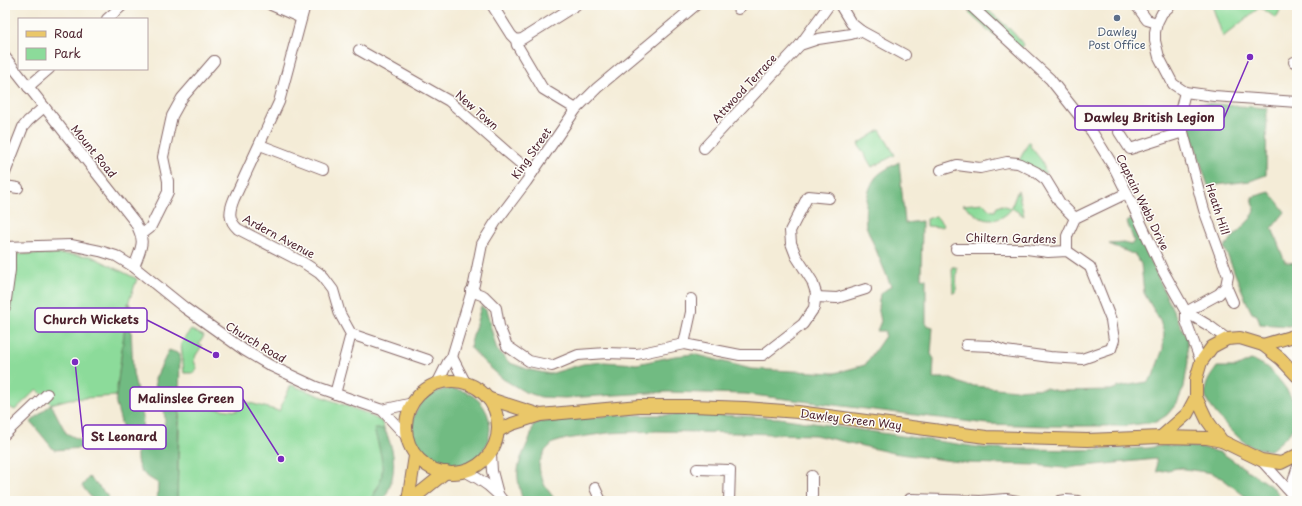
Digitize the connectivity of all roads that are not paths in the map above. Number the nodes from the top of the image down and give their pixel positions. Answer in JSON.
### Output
{"nodes":[{"id":1,"x":123,"y":5,"type":"edge"},
{"id":2,"x":271,"y":5,"type":"edge"},
{"id":3,"x":305,"y":5,"type":"edge"},
{"id":4,"x":492,"y":5,"type":"edge"},
{"id":5,"x":576,"y":5,"type":"edge"},
{"id":6,"x":696,"y":5,"type":"edge"},
{"id":7,"x":829,"y":5,"type":"edge"},
{"id":8,"x":840,"y":5,"type":"edge"},
{"id":9,"x":970,"y":5,"type":"edge"},
{"id":10,"x":1136,"y":5,"type":"edge"},
{"id":11,"x":1171,"y":5,"type":"edge"},
{"id":12,"x":107,"y":18,"type":"edge"},
{"id":13,"x":301,"y":18,"type":"junction"},
{"id":14,"x":1152,"y":21,"type":"junction"},
{"id":15,"x":861,"y":31,"type":"junction"},
{"id":16,"x":516,"y":40,"type":"junction"},
{"id":17,"x":800,"y":45,"type":"junction"},
{"id":18,"x":359,"y":50,"type":"dead end"},
{"id":19,"x":905,"y":55,"type":"dead end"},
{"id":20,"x":5,"y":57,"type":"edge"},
{"id":21,"x":214,"y":61,"type":"dead end"},
{"id":22,"x":48,"y":70,"type":"edge"},
{"id":23,"x":28,"y":87,"type":"junction"},
{"id":24,"x":1185,"y":92,"type":"junction"},
{"id":25,"x":1297,"y":102,"type":"edge"},
{"id":26,"x":44,"y":107,"type":"junction"},
{"id":27,"x":576,"y":109,"type":"junction"},
{"id":28,"x":1119,"y":132,"type":"dead end"},
{"id":29,"x":1183,"y":132,"type":"junction"},
{"id":30,"x":260,"y":145,"type":"junction"},
{"id":31,"x":704,"y":148,"type":"dead end"},
{"id":32,"x":323,"y":169,"type":"dead end"},
{"id":33,"x":941,"y":170,"type":"dead end"},
{"id":34,"x":532,"y":172,"type":"junction"},
{"id":35,"x":5,"y":173,"type":"edge"},
{"id":36,"x":5,"y":186,"type":"edge"},
{"id":37,"x":18,"y":188,"type":"dead end"},
{"id":38,"x":1128,"y":193,"type":"junction"},
{"id":39,"x":829,"y":198,"type":"dead end"},
{"id":40,"x":1075,"y":218,"type":"junction"},
{"id":41,"x":142,"y":235,"type":"junction"},
{"id":42,"x":7,"y":248,"type":"edge"},
{"id":43,"x":956,"y":249,"type":"dead end"},
{"id":44,"x":1067,"y":251,"type":"junction"},
{"id":45,"x":134,"y":267,"type":"junction"},
{"id":46,"x":1226,"y":286,"type":"junction"},
{"id":47,"x":866,"y":290,"type":"dead end"},
{"id":48,"x":471,"y":291,"type":"junction"},
{"id":49,"x":816,"y":297,"type":"junction"},
{"id":50,"x":691,"y":299,"type":"dead end"},
{"id":51,"x":1233,"y":302,"type":"dead end"},
{"id":52,"x":5,"y":307,"type":"edge"},
{"id":53,"x":1186,"y":312,"type":"junction"},
{"id":54,"x":351,"y":334,"type":"junction"},
{"id":55,"x":1297,"y":335,"type":"edge"},
{"id":56,"x":1227,"y":339,"type":"junction"},
{"id":57,"x":684,"y":344,"type":"junction"},
{"id":58,"x":966,"y":344,"type":"dead end"},
{"id":59,"x":1264,"y":345,"type":"junction"},
{"id":60,"x":452,"y":357,"type":"junction"},
{"id":61,"x":428,"y":360,"type":"dead end"},
{"id":62,"x":1297,"y":360,"type":"edge"},
{"id":63,"x":1201,"y":362,"type":"junction"},
{"id":64,"x":1296,"y":375,"type":"edge"},
{"id":65,"x":438,"y":382,"type":"junction"},
{"id":66,"x":465,"y":382,"type":"junction"},
{"id":67,"x":47,"y":394,"type":"dead end"},
{"id":68,"x":335,"y":394,"type":"junction"},
{"id":69,"x":1196,"y":397,"type":"junction"},
{"id":70,"x":490,"y":399,"type":"junction"},
{"id":71,"x":412,"y":403,"type":"junction"},
{"id":72,"x":382,"y":410,"type":"junction"},
{"id":73,"x":540,"y":414,"type":"junction"},
{"id":74,"x":498,"y":431,"type":"junction"},
{"id":75,"x":5,"y":434,"type":"edge"},
{"id":76,"x":406,"y":436,"type":"junction"},
{"id":77,"x":1161,"y":437,"type":"junction"},
{"id":78,"x":1222,"y":441,"type":"junction"},
{"id":79,"x":491,"y":454,"type":"junction"},
{"id":80,"x":1297,"y":455,"type":"edge"},
{"id":81,"x":415,"y":456,"type":"junction"},
{"id":82,"x":1261,"y":460,"type":"junction"},
{"id":83,"x":697,"y":469,"type":"dead end"},
{"id":84,"x":1297,"y":469,"type":"edge"},
{"id":85,"x":446,"y":472,"type":"junction"},
{"id":86,"x":466,"y":472,"type":"junction"},
{"id":87,"x":812,"y":476,"type":"dead end"},
{"id":88,"x":595,"y":488,"type":"dead end"},
{"id":89,"x":1292,"y":496,"type":"edge"},
{"id":90,"x":500,"y":498,"type":"edge"},
{"id":91,"x":409,"y":501,"type":"edge"},
{"id":92,"x":601,"y":501,"type":"edge"},
{"id":93,"x":730,"y":501,"type":"edge"},
{"id":94,"x":812,"y":501,"type":"edge"},
{"id":95,"x":909,"y":501,"type":"edge"},
{"id":96,"x":980,"y":501,"type":"edge"},
{"id":97,"x":1017,"y":501,"type":"edge"},
{"id":98,"x":1060,"y":501,"type":"edge"},
{"id":99,"x":1078,"y":501,"type":"edge"}],
"edges":[{"from":1,"to":12,"type":"street"},
{"from":2,"to":13,"type":"street"},
{"from":3,"to":13,"type":"street","name":"Ardern Avenue"},
{"from":4,"to":16,"type":"street"},
{"from":5,"to":16,"type":"street"},
{"from":6,"to":27,"type":"street","name":"King Street"},
{"from":7,"to":17,"type":"street","name":"Attwood Terrace"},
{"from":8,"to":15,"type":"street"},
{"from":9,"to":38,"type":"street","name":"Captain Webb Drive"},
{"from":10,"to":14,"type":"street"},
{"from":11,"to":14,"type":"street"},
{"from":13,"to":30,"type":"street","name":"Ardern Avenue"},
{"from":14,"to":24,"type":"street"},
{"from":15,"to":17,"type":"street","name":"Attwood Terrace"},
{"from":15,"to":19,"type":"street"},
{"from":16,"to":27,"type":"street"},
{"from":17,"to":31,"type":"street","name":"Attwood Terrace"},
{"from":18,"to":34,"type":"street","name":"New Town"},
{"from":20,"to":23,"type":"street","name":"Mount Road"},
{"from":21,"to":41,"type":"street"},
{"from":22,"to":23,"type":"street"},
{"from":23,"to":26,"type":"street","name":"Mount Road"},
{"from":24,"to":25,"type":"street"},
{"from":24,"to":29,"type":"street","name":"Heath Hill"},
{"from":26,"to":35,"type":"street"},
{"from":26,"to":41,"type":"street","name":"Mount Road"},
{"from":27,"to":34,"type":"street","name":"King Street"},
{"from":28,"to":29,"type":"street"},
{"from":29,"to":46,"type":"street","name":"Heath Hill"},
{"from":30,"to":32,"type":"street"},
{"from":30,"to":54,"type":"street","name":"Ardern Avenue"},
{"from":33,"to":40,"type":"street"},
{"from":34,"to":48,"type":"street","name":"King Street"},
{"from":36,"to":37,"type":"street"},
{"from":38,"to":40,"type":"street"},
{"from":38,"to":53,"type":"street","name":"Captain Webb Drive"},
{"from":39,"to":49,"type":"street"},
{"from":40,"to":44,"type":"street"},
{"from":41,"to":45,"type":"street"},
{"from":42,"to":45,"type":"street","name":"Church Road"},
{"from":42,"to":52,"type":"street"},
{"from":43,"to":44,"type":"street","name":"Chiltern Gardens"},
{"from":44,"to":58,"type":"street","name":"Chiltern Gardens"},
{"from":45,"to":68,"type":"street","name":"Church Road"},
{"from":46,"to":51,"type":"street","name":"Heath Hill"},
{"from":46,"to":53,"type":"street"},
{"from":47,"to":49,"type":"street"},
{"from":48,"to":57,"type":"street"},
{"from":48,"to":60,"type":"street","name":"King Street"},
{"from":49,"to":57,"type":"street"},
{"from":50,"to":57,"type":"street"},
{"from":53,"to":56,"type":"street","name":"Captain Webb Drive"},
{"from":53,"to":63,"type":"street","name":"Captain Webb Drive"},
{"from":54,"to":61,"type":"street"},
{"from":54,"to":68,"type":"street"},
{"from":55,"to":59,"type":"main road"},
{"from":56,"to":59,"type":"main road"},
{"from":56,"to":63,"type":"main road"},
{"from":59,"to":64,"type":"main road"},
{"from":60,"to":65,"type":"street","name":"King Street"},
{"from":60,"to":66,"type":"street"},
{"from":62,"to":64,"type":"main road"},
{"from":63,"to":69,"type":"main road"},
{"from":65,"to":66,"type":"main road"},
{"from":65,"to":71,"type":"main road"},
{"from":66,"to":70,"type":"main road"},
{"from":67,"to":75,"type":"street"},
{"from":68,"to":72,"type":"street","name":"Church Road"},
{"from":69,"to":77,"type":"main road"},
{"from":69,"to":78,"type":"main road"},
{"from":70,"to":73,"type":"main road","name":"Dawley Green Way"},
{"from":70,"to":74,"type":"main road"},
{"from":71,"to":72,"type":"street"},
{"from":71,"to":76,"type":"main road"},
{"from":72,"to":76,"type":"street","name":"Church Road"},
{"from":73,"to":74,"type":"main road","name":"Dawley Green Way"},
{"from":73,"to":77,"type":"main road","name":"Dawley Green Way"},
{"from":74,"to":79,"type":"main road"},
{"from":76,"to":81,"type":"main road"},
{"from":77,"to":78,"type":"main road","name":"Dawley Green Way"},
{"from":78,"to":82,"type":"main road"},
{"from":79,"to":86,"type":"main road"},
{"from":79,"to":90,"type":"street"},
{"from":80,"to":82,"type":"main road"},
{"from":81,"to":85,"type":"main road"},
{"from":81,"to":91,"type":"main road"},
{"from":82,"to":89,"type":"street"},
{"from":83,"to":93,"type":"street"},
{"from":84,"to":89,"type":"street"},
{"from":85,"to":86,"type":"main road"},
{"from":85,"to":91,"type":"main road"},
{"from":86,"to":90,"type":"street"},
{"from":87,"to":94,"type":"street"},
{"from":88,"to":92,"type":"street"},
{"from":95,"to":96,"type":"street"},
{"from":96,"to":97,"type":"street"},
{"from":98,"to":99,"type":"street"}]}
